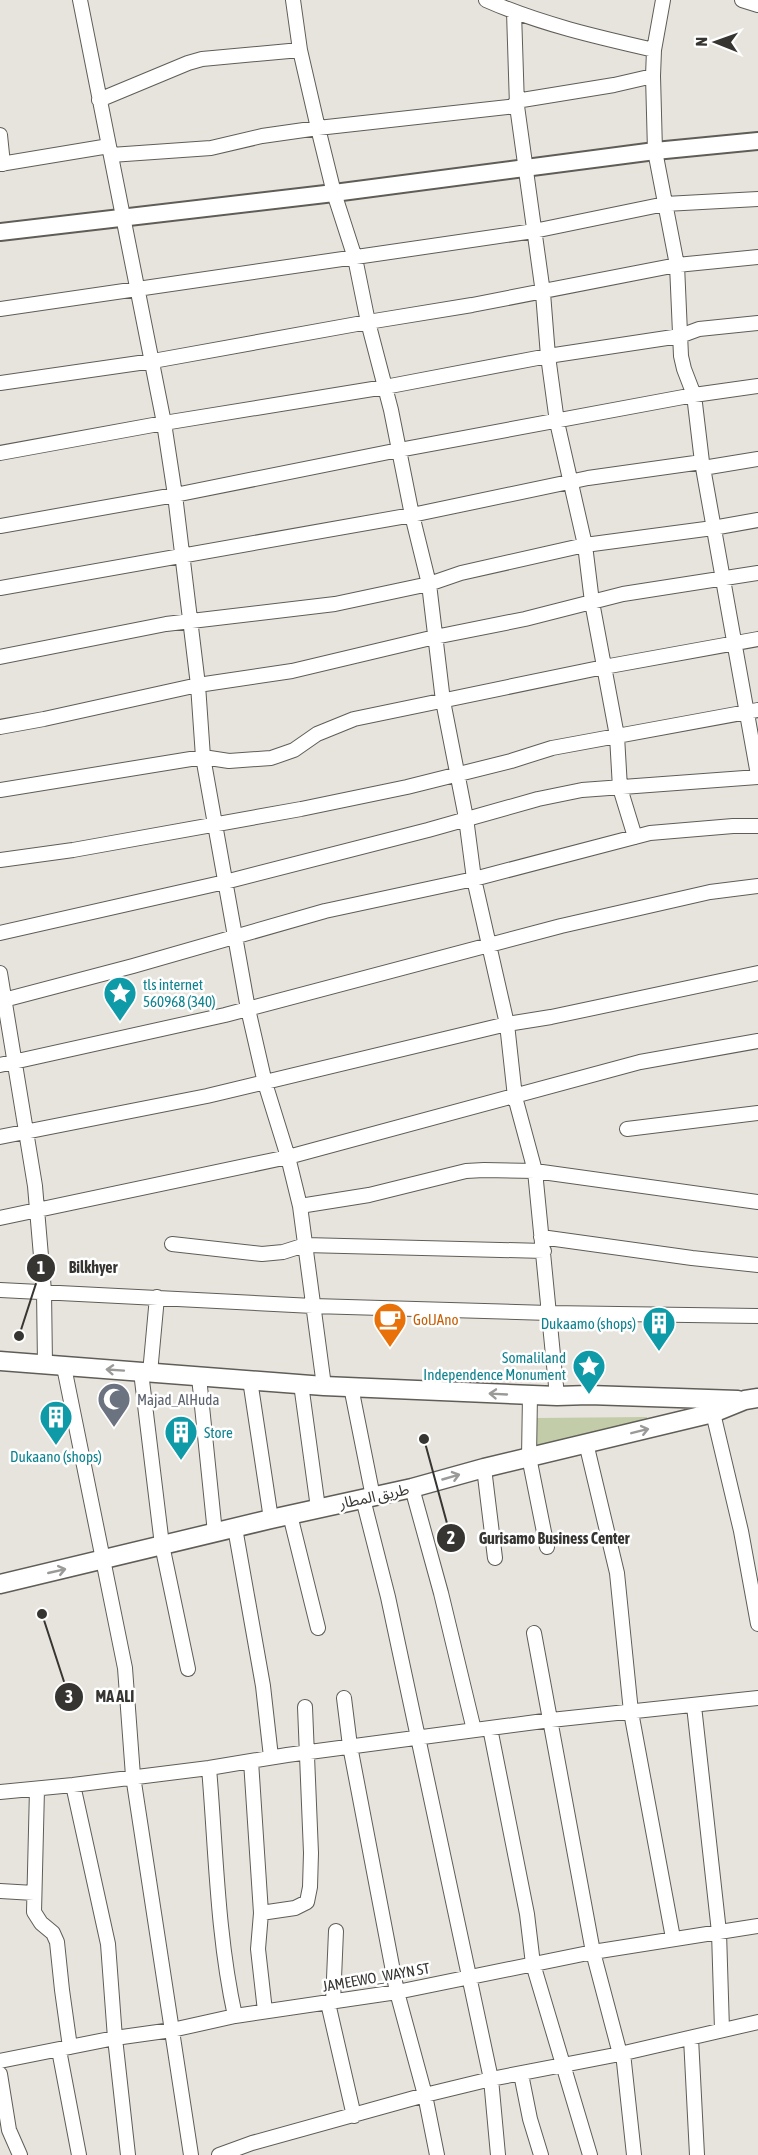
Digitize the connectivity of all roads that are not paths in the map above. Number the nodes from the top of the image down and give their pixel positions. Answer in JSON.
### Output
{"nodes":[{"id":1,"x":80,"y":0,"type":"edge"},
{"id":2,"x":293,"y":0,"type":"edge"},
{"id":3,"x":486,"y":0,"type":"edge"},
{"id":4,"x":663,"y":0,"type":"edge"},
{"id":5,"x":742,"y":0,"type":"edge"},
{"id":6,"x":758,"y":5,"type":"edge"},
{"id":7,"x":514,"y":12,"type":"junction"},
{"id":8,"x":300,"y":50,"type":"junction"},
{"id":9,"x":654,"y":50,"type":"junction"},
{"id":10,"x":653,"y":76,"type":"junction"},
{"id":11,"x":99,"y":100,"type":"junction"},
{"id":12,"x":516,"y":103,"type":"junction"},
{"id":13,"x":318,"y":128,"type":"junction"},
{"id":14,"x":0,"y":135,"type":"edge"},
{"id":15,"x":758,"y":141,"type":"edge"},
{"id":16,"x":110,"y":150,"type":"junction"},
{"id":17,"x":656,"y":151,"type":"junction"},
{"id":18,"x":2,"y":164,"type":"edge"},
{"id":19,"x":525,"y":168,"type":"junction"},
{"id":20,"x":334,"y":193,"type":"junction"},
{"id":21,"x":758,"y":199,"type":"edge"},
{"id":22,"x":665,"y":204,"type":"junction"},
{"id":23,"x":122,"y":216,"type":"junction"},
{"id":24,"x":534,"y":231,"type":"junction"},
{"id":25,"x":0,"y":232,"type":"edge"},
{"id":26,"x":758,"y":257,"type":"edge"},
{"id":27,"x":355,"y":258,"type":"junction"},
{"id":28,"x":677,"y":265,"type":"junction"},
{"id":29,"x":138,"y":289,"type":"junction"},
{"id":30,"x":543,"y":293,"type":"junction"},
{"id":31,"x":0,"y":309,"type":"edge"},
{"id":32,"x":368,"y":322,"type":"junction"},
{"id":33,"x":758,"y":323,"type":"edge"},
{"id":34,"x":680,"y":336,"type":"junction"},
{"id":35,"x":548,"y":356,"type":"junction"},
{"id":36,"x":153,"y":361,"type":"junction"},
{"id":37,"x":0,"y":383,"type":"edge"},
{"id":38,"x":758,"y":386,"type":"edge"},
{"id":39,"x":385,"y":387,"type":"junction"},
{"id":40,"x":694,"y":395,"type":"junction"},
{"id":41,"x":557,"y":422,"type":"junction"},
{"id":42,"x":164,"y":423,"type":"junction"},
{"id":43,"x":399,"y":450,"type":"junction"},
{"id":44,"x":0,"y":453,"type":"edge"},
{"id":45,"x":758,"y":459,"type":"edge"},
{"id":46,"x":702,"y":465,"type":"junction"},
{"id":47,"x":572,"y":482,"type":"junction"},
{"id":48,"x":175,"y":495,"type":"junction"},
{"id":49,"x":412,"y":515,"type":"junction"},
{"id":50,"x":758,"y":520,"type":"edge"},
{"id":51,"x":0,"y":526,"type":"edge"},
{"id":52,"x":713,"y":528,"type":"junction"},
{"id":53,"x":585,"y":545,"type":"junction"},
{"id":54,"x":182,"y":556,"type":"junction"},
{"id":55,"x":758,"y":573,"type":"edge"},
{"id":56,"x":722,"y":579,"type":"junction"},
{"id":57,"x":429,"y":584,"type":"junction"},
{"id":58,"x":0,"y":588,"type":"edge"},
{"id":59,"x":592,"y":602,"type":"junction"},
{"id":60,"x":189,"y":622,"type":"junction"},
{"id":61,"x":435,"y":637,"type":"junction"},
{"id":62,"x":758,"y":639,"type":"edge"},
{"id":63,"x":734,"y":644,"type":"junction"},
{"id":64,"x":0,"y":657,"type":"edge"},
{"id":65,"x":604,"y":667,"type":"junction"},
{"id":66,"x":198,"y":685,"type":"junction"},
{"id":67,"x":443,"y":701,"type":"junction"},
{"id":68,"x":752,"y":711,"type":"edge"},
{"id":69,"x":0,"y":727,"type":"edge"},
{"id":70,"x":617,"y":736,"type":"junction"},
{"id":71,"x":204,"y":757,"type":"junction"},
{"id":72,"x":457,"y":774,"type":"junction"},
{"id":73,"x":758,"y":776,"type":"edge"},
{"id":74,"x":620,"y":788,"type":"junction"},
{"id":75,"x":0,"y":790,"type":"edge"},
{"id":76,"x":466,"y":818,"type":"junction"},
{"id":77,"x":216,"y":824,"type":"junction"},
{"id":78,"x":758,"y":826,"type":"edge"},
{"id":79,"x":635,"y":837,"type":"junction"},
{"id":80,"x":0,"y":860,"type":"edge"},
{"id":81,"x":474,"y":879,"type":"junction"},
{"id":82,"x":225,"y":882,"type":"junction"},
{"id":83,"x":758,"y":885,"type":"edge"},
{"id":84,"x":0,"y":933,"type":"edge"},
{"id":85,"x":237,"y":936,"type":"junction"},
{"id":86,"x":489,"y":945,"type":"junction"},
{"id":87,"x":0,"y":973,"type":"edge"},
{"id":88,"x":758,"y":973,"type":"edge"},
{"id":89,"x":3,"y":1000,"type":"edge"},
{"id":90,"x":248,"y":1008,"type":"junction"},
{"id":91,"x":507,"y":1024,"type":"junction"},
{"id":92,"x":758,"y":1041,"type":"edge"},
{"id":93,"x":16,"y":1061,"type":"junction"},
{"id":94,"x":0,"y":1065,"type":"edge"},
{"id":95,"x":265,"y":1083,"type":"junction"},
{"id":96,"x":515,"y":1097,"type":"junction"},
{"id":97,"x":758,"y":1113,"type":"edge"},
{"id":98,"x":627,"y":1129,"type":"dead end"},
{"id":99,"x":26,"y":1131,"type":"junction"},
{"id":100,"x":0,"y":1137,"type":"edge"},
{"id":101,"x":288,"y":1157,"type":"junction"},
{"id":102,"x":535,"y":1171,"type":"junction"},
{"id":103,"x":758,"y":1202,"type":"edge"},
{"id":104,"x":300,"y":1206,"type":"junction"},
{"id":105,"x":38,"y":1211,"type":"junction"},
{"id":106,"x":0,"y":1218,"type":"edge"},
{"id":107,"x":541,"y":1237,"type":"junction"},
{"id":108,"x":172,"y":1244,"type":"dead end"},
{"id":109,"x":304,"y":1245,"type":"junction"},
{"id":110,"x":544,"y":1251,"type":"junction"},
{"id":111,"x":758,"y":1265,"type":"edge"},
{"id":112,"x":0,"y":1290,"type":"edge"},
{"id":113,"x":44,"y":1291,"type":"junction"},
{"id":114,"x":157,"y":1297,"type":"junction"},
{"id":115,"x":313,"y":1306,"type":"junction"},
{"id":116,"x":549,"y":1313,"type":"junction"},
{"id":117,"x":758,"y":1316,"type":"edge"},
{"id":118,"x":0,"y":1361,"type":"edge"},
{"id":119,"x":45,"y":1364,"type":"junction"},
{"id":120,"x":64,"y":1367,"type":"junction"},
{"id":121,"x":146,"y":1372,"type":"junction"},
{"id":122,"x":199,"y":1377,"type":"junction"},
{"id":123,"x":250,"y":1380,"type":"junction"},
{"id":124,"x":301,"y":1384,"type":"junction"},
{"id":125,"x":324,"y":1386,"type":"junction"},
{"id":126,"x":351,"y":1387,"type":"junction"},
{"id":127,"x":530,"y":1395,"type":"junction"},
{"id":128,"x":557,"y":1396,"type":"junction"},
{"id":129,"x":752,"y":1399,"type":"edge"},
{"id":130,"x":713,"y":1413,"type":"junction"},
{"id":131,"x":586,"y":1443,"type":"junction"},
{"id":132,"x":529,"y":1457,"type":"junction"},
{"id":133,"x":484,"y":1468,"type":"junction"},
{"id":134,"x":412,"y":1488,"type":"junction"},
{"id":135,"x":368,"y":1498,"type":"junction"},
{"id":136,"x":318,"y":1508,"type":"junction"},
{"id":137,"x":290,"y":1515,"type":"junction"},
{"id":138,"x":271,"y":1519,"type":"junction"},
{"id":139,"x":235,"y":1528,"type":"junction"},
{"id":140,"x":215,"y":1533,"type":"junction"},
{"id":141,"x":162,"y":1545,"type":"junction"},
{"id":142,"x":547,"y":1547,"type":"dead end"},
{"id":143,"x":495,"y":1558,"type":"dead end"},
{"id":144,"x":103,"y":1560,"type":"junction"},
{"id":145,"x":0,"y":1584,"type":"edge"},
{"id":146,"x":758,"y":1624,"type":"edge"},
{"id":147,"x":318,"y":1628,"type":"dead end"},
{"id":148,"x":534,"y":1633,"type":"dead end"},
{"id":149,"x":188,"y":1669,"type":"dead end"},
{"id":150,"x":344,"y":1698,"type":"dead end"},
{"id":151,"x":758,"y":1698,"type":"edge"},
{"id":152,"x":694,"y":1706,"type":"junction"},
{"id":153,"x":306,"y":1707,"type":"dead end"},
{"id":154,"x":631,"y":1712,"type":"junction"},
{"id":155,"x":551,"y":1720,"type":"junction"},
{"id":156,"x":490,"y":1728,"type":"junction"},
{"id":157,"x":474,"y":1730,"type":"junction"},
{"id":158,"x":417,"y":1737,"type":"junction"},
{"id":159,"x":350,"y":1746,"type":"junction"},
{"id":160,"x":308,"y":1753,"type":"junction"},
{"id":161,"x":271,"y":1758,"type":"junction"},
{"id":162,"x":251,"y":1761,"type":"junction"},
{"id":163,"x":209,"y":1768,"type":"junction"},
{"id":164,"x":133,"y":1776,"type":"junction"},
{"id":165,"x":73,"y":1785,"type":"junction"},
{"id":166,"x":38,"y":1789,"type":"junction"},
{"id":167,"x":0,"y":1792,"type":"edge"},
{"id":168,"x":0,"y":1891,"type":"edge"},
{"id":169,"x":34,"y":1893,"type":"junction"},
{"id":170,"x":261,"y":1913,"type":"junction"},
{"id":171,"x":758,"y":1926,"type":"edge"},
{"id":172,"x":336,"y":1931,"type":"dead end"},
{"id":173,"x":719,"y":1932,"type":"junction"},
{"id":174,"x":673,"y":1938,"type":"junction"},
{"id":175,"x":592,"y":1952,"type":"junction"},
{"id":176,"x":533,"y":1964,"type":"junction"},
{"id":177,"x":469,"y":1977,"type":"junction"},
{"id":178,"x":397,"y":1992,"type":"junction"},
{"id":179,"x":331,"y":2003,"type":"junction"},
{"id":180,"x":265,"y":2011,"type":"junction"},
{"id":181,"x":235,"y":2016,"type":"junction"},
{"id":182,"x":758,"y":2022,"type":"edge"},
{"id":183,"x":172,"y":2030,"type":"junction"},
{"id":184,"x":722,"y":2030,"type":"junction"},
{"id":185,"x":115,"y":2038,"type":"junction"},
{"id":186,"x":691,"y":2038,"type":"junction"},
{"id":187,"x":65,"y":2048,"type":"junction"},
{"id":188,"x":621,"y":2054,"type":"junction"},
{"id":189,"x":0,"y":2061,"type":"edge"},
{"id":190,"x":563,"y":2064,"type":"junction"},
{"id":191,"x":0,"y":2074,"type":"edge"},
{"id":192,"x":521,"y":2074,"type":"junction"},
{"id":193,"x":491,"y":2079,"type":"junction"},
{"id":194,"x":424,"y":2095,"type":"junction"},
{"id":195,"x":354,"y":2115,"type":"junction"},
{"id":196,"x":254,"y":2149,"type":"edge"},
{"id":197,"x":20,"y":2155,"type":"edge"},
{"id":198,"x":78,"y":2155,"type":"edge"},
{"id":199,"x":128,"y":2155,"type":"edge"},
{"id":200,"x":191,"y":2155,"type":"edge"},
{"id":201,"x":219,"y":2155,"type":"edge"},
{"id":202,"x":437,"y":2155,"type":"edge"},
{"id":203,"x":498,"y":2155,"type":"edge"},
{"id":204,"x":542,"y":2155,"type":"edge"},
{"id":205,"x":590,"y":2155,"type":"edge"},
{"id":206,"x":634,"y":2155,"type":"edge"},
{"id":207,"x":697,"y":2155,"type":"edge"}],
"edges":[{"from":1,"to":11,"type":"street"},
{"from":2,"to":8,"type":"street"},
{"from":3,"to":7,"type":"street"},
{"from":4,"to":9,"type":"street"},
{"from":5,"to":6,"type":"street"},
{"from":7,"to":9,"type":"street"},
{"from":7,"to":12,"type":"street"},
{"from":8,"to":11,"type":"street"},
{"from":8,"to":13,"type":"street"},
{"from":9,"to":10,"type":"street"},
{"from":10,"to":12,"type":"street"},
{"from":10,"to":17,"type":"street"},
{"from":11,"to":16,"type":"street"},
{"from":12,"to":13,"type":"street"},
{"from":12,"to":19,"type":"street"},
{"from":13,"to":16,"type":"street"},
{"from":13,"to":20,"type":"street"},
{"from":14,"to":18,"type":"street"},
{"from":15,"to":17,"type":"street"},
{"from":16,"to":18,"type":"street"},
{"from":16,"to":23,"type":"street"},
{"from":17,"to":19,"type":"street"},
{"from":17,"to":22,"type":"street"},
{"from":19,"to":20,"type":"street"},
{"from":19,"to":24,"type":"street"},
{"from":20,"to":23,"type":"street"},
{"from":20,"to":27,"type":"street"},
{"from":21,"to":22,"type":"street"},
{"from":22,"to":24,"type":"street"},
{"from":22,"to":28,"type":"street"},
{"from":23,"to":25,"type":"street"},
{"from":23,"to":29,"type":"street"},
{"from":24,"to":27,"type":"street"},
{"from":24,"to":30,"type":"street"},
{"from":26,"to":28,"type":"street"},
{"from":27,"to":29,"type":"street"},
{"from":27,"to":32,"type":"street"},
{"from":28,"to":30,"type":"street"},
{"from":28,"to":34,"type":"street"},
{"from":29,"to":31,"type":"street"},
{"from":29,"to":36,"type":"street"},
{"from":30,"to":32,"type":"street"},
{"from":30,"to":35,"type":"street"},
{"from":32,"to":36,"type":"street"},
{"from":32,"to":39,"type":"street"},
{"from":33,"to":34,"type":"street"},
{"from":34,"to":35,"type":"street"},
{"from":34,"to":40,"type":"street"},
{"from":35,"to":39,"type":"street"},
{"from":35,"to":41,"type":"street"},
{"from":36,"to":37,"type":"street"},
{"from":36,"to":42,"type":"street"},
{"from":38,"to":40,"type":"street"},
{"from":39,"to":42,"type":"street"},
{"from":39,"to":43,"type":"street"},
{"from":40,"to":41,"type":"street"},
{"from":40,"to":46,"type":"street"},
{"from":41,"to":43,"type":"street"},
{"from":41,"to":47,"type":"street"},
{"from":42,"to":44,"type":"street"},
{"from":42,"to":48,"type":"street"},
{"from":43,"to":48,"type":"street"},
{"from":43,"to":49,"type":"street"},
{"from":45,"to":46,"type":"street"},
{"from":46,"to":47,"type":"street"},
{"from":46,"to":52,"type":"street"},
{"from":47,"to":49,"type":"street"},
{"from":47,"to":53,"type":"street"},
{"from":48,"to":51,"type":"street"},
{"from":48,"to":54,"type":"street"},
{"from":49,"to":54,"type":"street"},
{"from":49,"to":57,"type":"street"},
{"from":50,"to":52,"type":"street"},
{"from":52,"to":53,"type":"street"},
{"from":52,"to":56,"type":"street"},
{"from":53,"to":57,"type":"street"},
{"from":53,"to":59,"type":"street"},
{"from":54,"to":58,"type":"street"},
{"from":54,"to":60,"type":"street"},
{"from":55,"to":56,"type":"street"},
{"from":56,"to":59,"type":"street"},
{"from":56,"to":63,"type":"street"},
{"from":57,"to":60,"type":"street"},
{"from":57,"to":61,"type":"street"},
{"from":59,"to":61,"type":"street"},
{"from":59,"to":65,"type":"street"},
{"from":60,"to":64,"type":"street"},
{"from":60,"to":66,"type":"street"},
{"from":61,"to":66,"type":"street"},
{"from":61,"to":67,"type":"street"},
{"from":62,"to":63,"type":"street"},
{"from":63,"to":65,"type":"street"},
{"from":63,"to":68,"type":"street"},
{"from":65,"to":67,"type":"street"},
{"from":65,"to":70,"type":"street"},
{"from":66,"to":69,"type":"street"},
{"from":66,"to":71,"type":"street"},
{"from":67,"to":71,"type":"street"},
{"from":67,"to":72,"type":"street"},
{"from":68,"to":70,"type":"street"},
{"from":68,"to":73,"type":"street"},
{"from":70,"to":72,"type":"street"},
{"from":70,"to":74,"type":"street"},
{"from":71,"to":75,"type":"street"},
{"from":71,"to":77,"type":"street"},
{"from":72,"to":76,"type":"street"},
{"from":72,"to":77,"type":"street"},
{"from":73,"to":74,"type":"street"},
{"from":74,"to":76,"type":"street"},
{"from":74,"to":79,"type":"street"},
{"from":76,"to":81,"type":"street"},
{"from":76,"to":82,"type":"street"},
{"from":77,"to":80,"type":"street"},
{"from":77,"to":82,"type":"street"},
{"from":78,"to":79,"type":"street"},
{"from":79,"to":81,"type":"street"},
{"from":81,"to":85,"type":"street"},
{"from":81,"to":86,"type":"street"},
{"from":82,"to":84,"type":"street"},
{"from":82,"to":85,"type":"street"},
{"from":83,"to":86,"type":"street"},
{"from":85,"to":89,"type":"street"},
{"from":85,"to":90,"type":"street"},
{"from":86,"to":90,"type":"street"},
{"from":86,"to":91,"type":"street"},
{"from":87,"to":89,"type":"street"},
{"from":88,"to":91,"type":"street"},
{"from":89,"to":93,"type":"street"},
{"from":90,"to":93,"type":"street"},
{"from":90,"to":95,"type":"street"},
{"from":91,"to":95,"type":"street"},
{"from":91,"to":96,"type":"street"},
{"from":92,"to":96,"type":"street"},
{"from":93,"to":94,"type":"street"},
{"from":93,"to":99,"type":"street"},
{"from":95,"to":99,"type":"street"},
{"from":95,"to":101,"type":"street"},
{"from":96,"to":101,"type":"street"},
{"from":96,"to":102,"type":"street"},
{"from":97,"to":98,"type":"street"},
{"from":99,"to":100,"type":"street"},
{"from":99,"to":105,"type":"street"},
{"from":101,"to":104,"type":"street"},
{"from":101,"to":105,"type":"street"},
{"from":102,"to":103,"type":"street"},
{"from":102,"to":104,"type":"street"},
{"from":102,"to":107,"type":"street"},
{"from":104,"to":109,"type":"street"},
{"from":105,"to":106,"type":"street"},
{"from":105,"to":113,"type":"street"},
{"from":107,"to":110,"type":"street"},
{"from":107,"to":111,"type":"street"},
{"from":108,"to":109,"type":"street"},
{"from":109,"to":110,"type":"street"},
{"from":109,"to":115,"type":"street"},
{"from":110,"to":116,"type":"street"},
{"from":112,"to":113,"type":"street"},
{"from":113,"to":114,"type":"street"},
{"from":113,"to":119,"type":"street"},
{"from":114,"to":115,"type":"street"},
{"from":114,"to":121,"type":"street"},
{"from":115,"to":116,"type":"street"},
{"from":115,"to":125,"type":"street"},
{"from":116,"to":117,"type":"street"},
{"from":116,"to":128,"type":"street"},
{"from":118,"to":119,"type":"main road","name":"طريق المطار"},
{"from":119,"to":120,"type":"main road","name":"طريق المطار"},
{"from":121,"to":120,"type":"main road","name":"طريق المطار","one_way":true},
{"from":120,"to":144,"type":"street"},
{"from":121,"to":122,"type":"main road","name":"طريق المطار"},
{"from":121,"to":141,"type":"street"},
{"from":122,"to":123,"type":"main road","name":"طريق المطار"},
{"from":122,"to":140,"type":"street"},
{"from":123,"to":124,"type":"main road","name":"طريق المطار"},
{"from":123,"to":138,"type":"street"},
{"from":124,"to":125,"type":"main road","name":"طريق المطار"},
{"from":124,"to":136,"type":"street"},
{"from":125,"to":126,"type":"main road","name":"طريق المطار"},
{"from":127,"to":126,"type":"main road","name":"طريق المطار","one_way":true},
{"from":126,"to":135,"type":"street"},
{"from":127,"to":128,"type":"main road","name":"طريق المطار"},
{"from":127,"to":132,"type":"street"},
{"from":128,"to":129,"type":"main road","name":"طريق المطار"},
{"from":129,"to":130,"type":"main road","name":"طريق المطار"},
{"from":131,"to":130,"type":"main road","name":"طريق المطار","one_way":true},
{"from":130,"to":146,"type":"street"},
{"from":131,"to":132,"type":"main road","name":"طريق المطار"},
{"from":131,"to":154,"type":"street"},
{"from":132,"to":133,"type":"main road","name":"طريق المطار"},
{"from":132,"to":142,"type":"street"},
{"from":134,"to":133,"type":"main road","name":"طريق المطار","one_way":true},
{"from":133,"to":143,"type":"street"},
{"from":134,"to":135,"type":"main road","name":"طريق المطار"},
{"from":134,"to":157,"type":"street"},
{"from":135,"to":136,"type":"main road","name":"طريق المطار"},
{"from":135,"to":158,"type":"street"},
{"from":136,"to":137,"type":"main road","name":"طريق المطار"},
{"from":137,"to":138,"type":"main road","name":"طريق المطار"},
{"from":137,"to":147,"type":"street"},
{"from":138,"to":139,"type":"main road","name":"طريق المطار"},
{"from":139,"to":140,"type":"main road","name":"طريق المطار"},
{"from":139,"to":161,"type":"street"},
{"from":140,"to":141,"type":"main road","name":"طريق المطار"},
{"from":141,"to":144,"type":"main road","name":"طريق المطار"},
{"from":141,"to":149,"type":"street"},
{"from":145,"to":144,"type":"main road","name":"طريق المطار","one_way":true},
{"from":144,"to":164,"type":"street"},
{"from":148,"to":155,"type":"street"},
{"from":150,"to":159,"type":"street"},
{"from":151,"to":152,"type":"street"},
{"from":152,"to":154,"type":"street"},
{"from":152,"to":173,"type":"street"},
{"from":153,"to":160,"type":"street"},
{"from":154,"to":155,"type":"street"},
{"from":154,"to":174,"type":"street"},
{"from":155,"to":156,"type":"street"},
{"from":155,"to":175,"type":"street"},
{"from":156,"to":157,"type":"street"},
{"from":156,"to":176,"type":"street"},
{"from":157,"to":158,"type":"street"},
{"from":158,"to":159,"type":"street"},
{"from":158,"to":177,"type":"street"},
{"from":159,"to":160,"type":"street"},
{"from":159,"to":178,"type":"street"},
{"from":160,"to":161,"type":"street"},
{"from":160,"to":170,"type":"street"},
{"from":161,"to":162,"type":"street"},
{"from":162,"to":163,"type":"street"},
{"from":162,"to":170,"type":"street"},
{"from":163,"to":164,"type":"street"},
{"from":163,"to":181,"type":"street"},
{"from":164,"to":165,"type":"street"},
{"from":164,"to":183,"type":"street"},
{"from":165,"to":166,"type":"street"},
{"from":165,"to":185,"type":"street"},
{"from":166,"to":167,"type":"street"},
{"from":166,"to":169,"type":"street"},
{"from":168,"to":169,"type":"street"},
{"from":169,"to":187,"type":"street"},
{"from":170,"to":180,"type":"street"},
{"from":171,"to":173,"type":"street","name":"JAMEEWO_WAYN ST"},
{"from":172,"to":179,"type":"street"},
{"from":173,"to":174,"type":"street","name":"JAMEEWO_WAYN ST"},
{"from":173,"to":184,"type":"street"},
{"from":174,"to":175,"type":"street","name":"JAMEEWO_WAYN ST"},
{"from":175,"to":176,"type":"street","name":"JAMEEWO_WAYN ST"},
{"from":175,"to":188,"type":"street"},
{"from":176,"to":177,"type":"street","name":"JAMEEWO_WAYN ST"},
{"from":176,"to":190,"type":"street"},
{"from":177,"to":178,"type":"street","name":"JAMEEWO_WAYN ST"},
{"from":177,"to":193,"type":"street"},
{"from":178,"to":179,"type":"street","name":"JAMEEWO_WAYN ST"},
{"from":178,"to":194,"type":"street"},
{"from":179,"to":180,"type":"street","name":"JAMEEWO_WAYN ST"},
{"from":179,"to":195,"type":"street"},
{"from":180,"to":181,"type":"street","name":"JAMEEWO_WAYN ST"},
{"from":181,"to":183,"type":"street","name":"JAMEEWO_WAYN ST"},
{"from":182,"to":184,"type":"street"},
{"from":183,"to":185,"type":"street","name":"JAMEEWO_WAYN ST"},
{"from":183,"to":200,"type":"street"},
{"from":184,"to":186,"type":"street"},
{"from":185,"to":187,"type":"street","name":"JAMEEWO_WAYN ST"},
{"from":185,"to":199,"type":"street"},
{"from":186,"to":188,"type":"street"},
{"from":186,"to":207,"type":"street"},
{"from":187,"to":189,"type":"street","name":"JAMEEWO_WAYN ST"},
{"from":187,"to":198,"type":"street"},
{"from":188,"to":190,"type":"street"},
{"from":188,"to":206,"type":"street"},
{"from":190,"to":192,"type":"street"},
{"from":190,"to":205,"type":"street"},
{"from":191,"to":197,"type":"street"},
{"from":192,"to":193,"type":"street"},
{"from":192,"to":204,"type":"street"},
{"from":193,"to":194,"type":"street"},
{"from":193,"to":203,"type":"street"},
{"from":194,"to":195,"type":"street"},
{"from":194,"to":202,"type":"street"},
{"from":195,"to":196,"type":"street"},
{"from":196,"to":201,"type":"street"}]}
